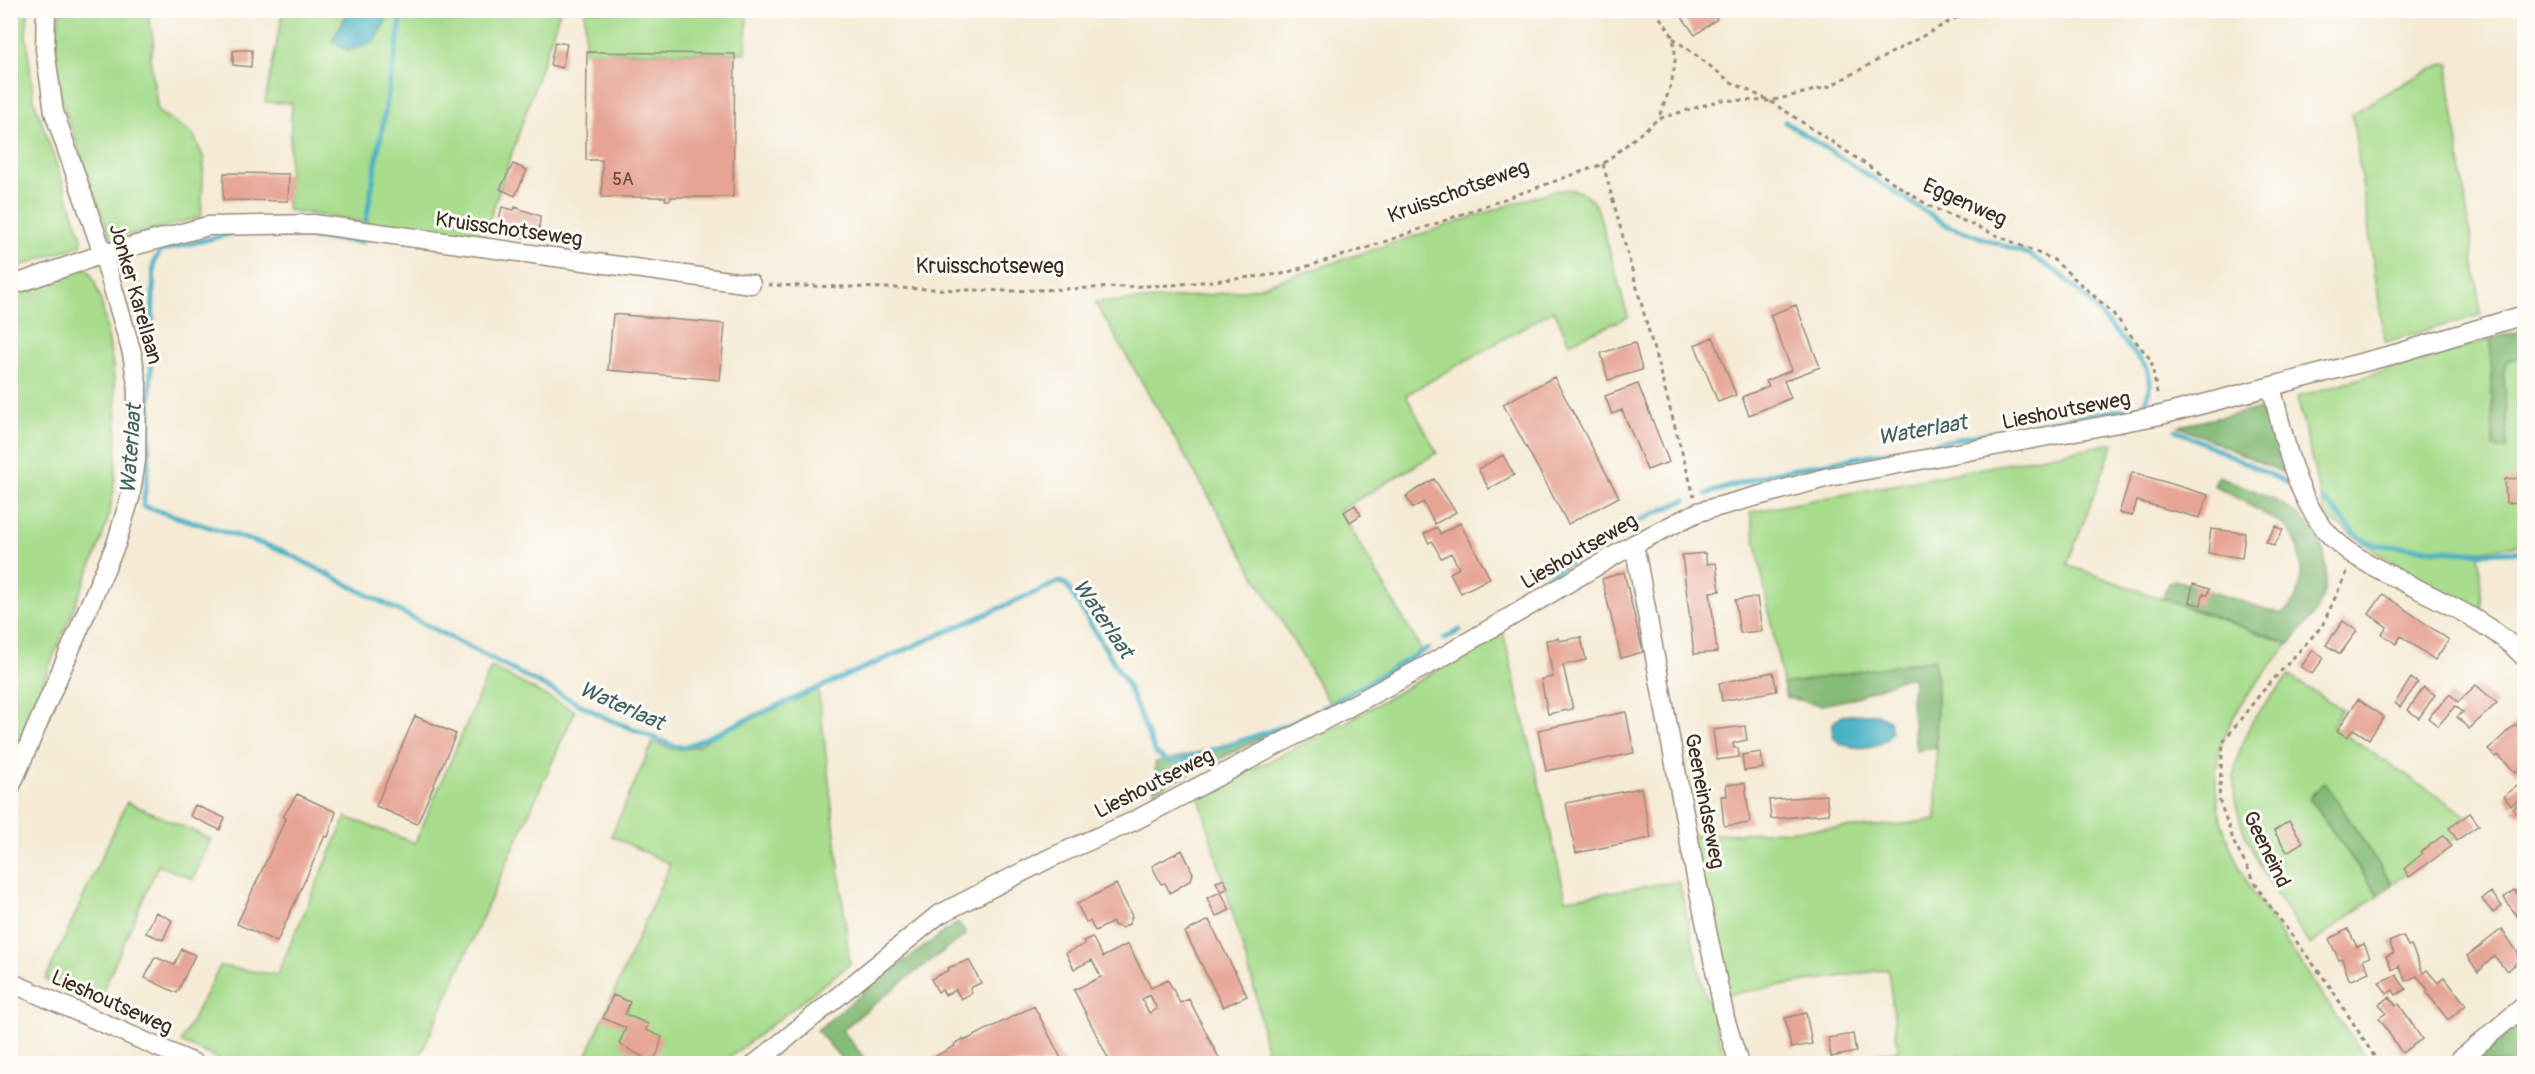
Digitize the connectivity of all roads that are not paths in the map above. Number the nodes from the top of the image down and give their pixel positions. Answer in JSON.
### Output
{"nodes":[{"id":1,"x":46,"y":10,"type":"edge"},
{"id":2,"x":103,"y":254,"type":"junction"},
{"id":3,"x":751,"y":284,"type":"road end"},
{"id":4,"x":10,"y":286,"type":"edge"},
{"id":5,"x":2524,"y":315,"type":"edge"},
{"id":6,"x":2271,"y":386,"type":"junction"},
{"id":7,"x":1635,"y":544,"type":"junction"},
{"id":8,"x":2524,"y":657,"type":"edge"},
{"id":9,"x":10,"y":788,"type":"edge"},
{"id":10,"x":10,"y":982,"type":"edge"},
{"id":11,"x":2524,"y":1006,"type":"edge"},
{"id":12,"x":196,"y":1064,"type":"edge"},
{"id":13,"x":755,"y":1064,"type":"edge"},
{"id":14,"x":1739,"y":1064,"type":"edge"},
{"id":15,"x":2455,"y":1064,"type":"edge"}],
"edges":[{"from":1,"to":2,"type":"street","name":"Jonker Karellaan"},
{"from":2,"to":3,"type":"street","name":"Kruisschotseweg"},
{"from":2,"to":4,"type":"street","name":"Kruisschotseweg"},
{"from":2,"to":9,"type":"street","name":"Jonker Karellaan"},
{"from":5,"to":6,"type":"street","name":"Lieshoutseweg"},
{"from":6,"to":7,"type":"street","name":"Lieshoutseweg"},
{"from":6,"to":8,"type":"street"},
{"from":7,"to":13,"type":"street","name":"Lieshoutseweg"},
{"from":7,"to":14,"type":"street","name":"Geeneindseweg"},
{"from":10,"to":12,"type":"street","name":"Lieshoutseweg"},
{"from":11,"to":15,"type":"street"}]}
